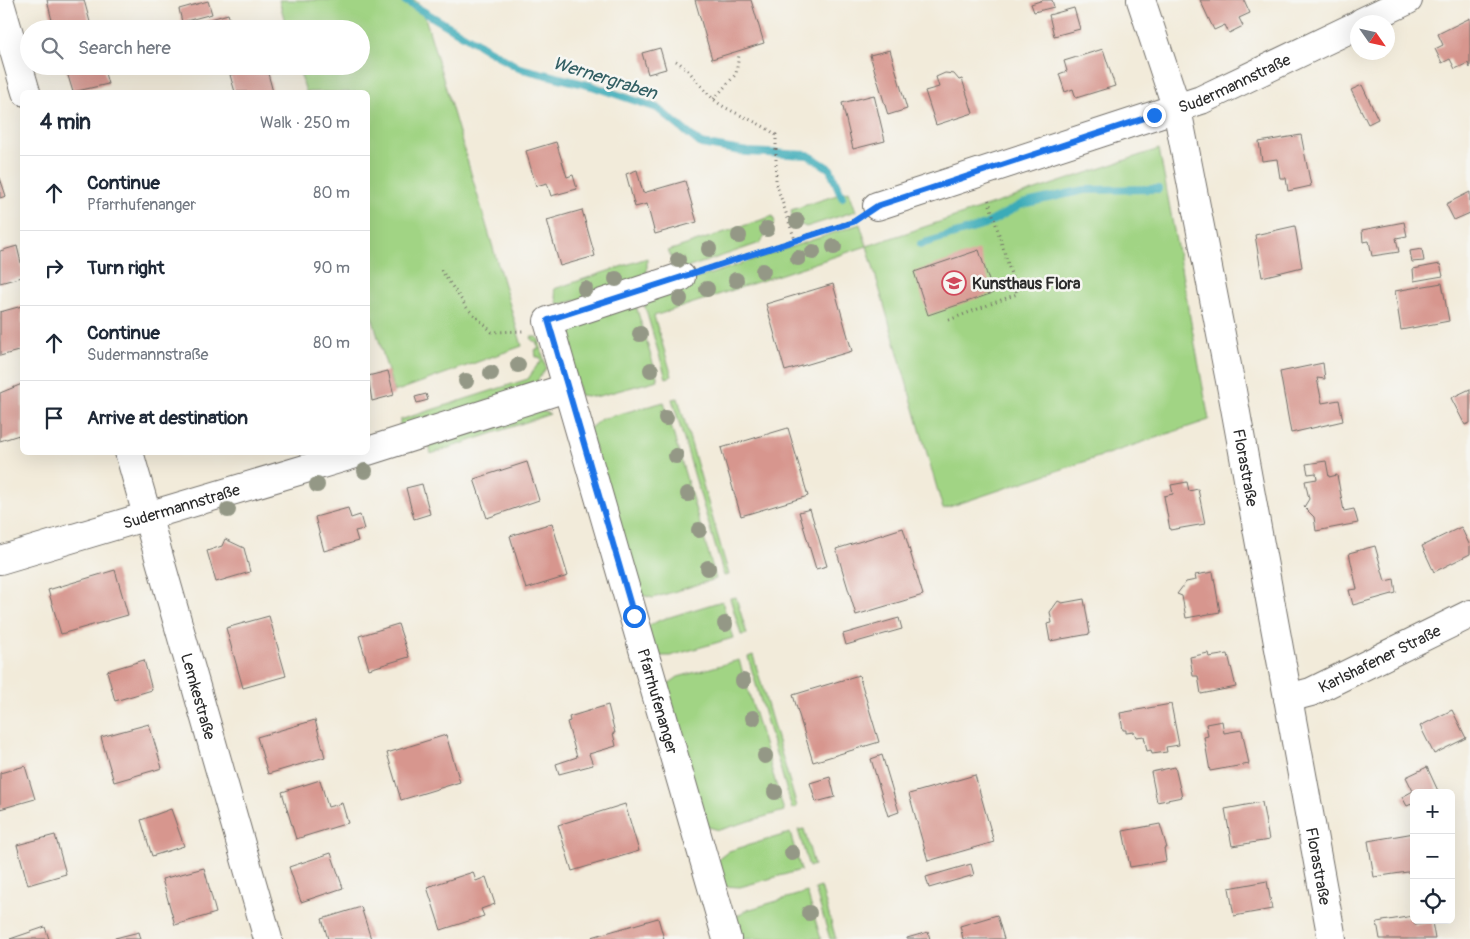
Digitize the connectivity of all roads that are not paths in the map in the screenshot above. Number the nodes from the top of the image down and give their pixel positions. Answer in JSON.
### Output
{"nodes":[{"id":1,"x":1141,"y":0,"type":"edge"},
{"id":2,"x":1408,"y":0,"type":"edge"},
{"id":3,"x":0,"y":3,"type":"edge"},
{"id":4,"x":1377,"y":15,"type":"edge"},
{"id":5,"x":1350,"y":29,"type":"edge"},
{"id":6,"x":20,"y":71,"type":"edge"},
{"id":7,"x":21,"y":75,"type":"edge"},
{"id":8,"x":25,"y":90,"type":"edge"},
{"id":9,"x":1177,"y":109,"type":"junction"},
{"id":10,"x":877,"y":206,"type":"road end"},
{"id":11,"x":681,"y":277,"type":"road end"},
{"id":12,"x":566,"y":388,"type":"junction"},
{"id":13,"x":370,"y":450,"type":"edge"},
{"id":14,"x":130,"y":455,"type":"edge"},
{"id":15,"x":352,"y":455,"type":"edge"},
{"id":16,"x":147,"y":517,"type":"junction"},
{"id":17,"x":0,"y":560,"type":"edge"},
{"id":18,"x":1470,"y":614,"type":"edge"},
{"id":19,"x":1288,"y":698,"type":"junction"},
{"id":20,"x":268,"y":939,"type":"edge"},
{"id":21,"x":727,"y":939,"type":"edge"},
{"id":22,"x":1332,"y":939,"type":"edge"}],
"edges":[{"from":1,"to":9,"type":"street","name":"Florastraße"},
{"from":2,"to":4,"type":"street"},
{"from":3,"to":6,"type":"street"},
{"from":5,"to":9,"type":"street","name":"Sudermannstraße"},
{"from":7,"to":8,"type":"street"},
{"from":9,"to":10,"type":"street","name":"Sudermannstraße"},
{"from":9,"to":19,"type":"street","name":"Florastraße"},
{"from":11,"to":12,"type":"street","name":"Pfarrhufenanger"},
{"from":12,"to":13,"type":"street"},
{"from":12,"to":21,"type":"street","name":"Pfarrhufenanger"},
{"from":14,"to":16,"type":"street","name":"Lemkestraße"},
{"from":15,"to":16,"type":"street","name":"Sudermannstraße"},
{"from":16,"to":17,"type":"street","name":"Sudermannstraße"},
{"from":16,"to":20,"type":"street","name":"Lemkestraße"},
{"from":18,"to":19,"type":"street","name":"Karlshafener Straße"},
{"from":19,"to":22,"type":"street","name":"Florastraße"}]}
